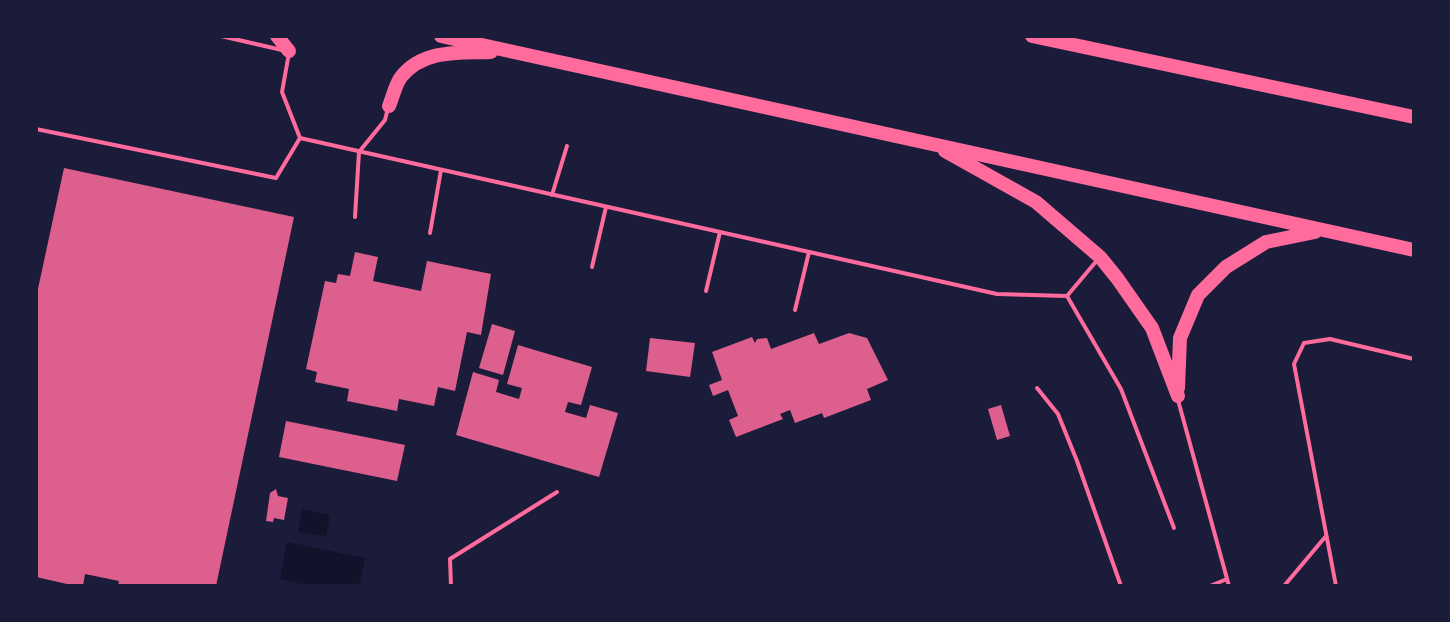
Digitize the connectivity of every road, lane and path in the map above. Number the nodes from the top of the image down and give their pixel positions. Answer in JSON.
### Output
{"nodes":[{"id":1,"x":221,"y":36,"type":"edge"},
{"id":2,"x":277,"y":36,"type":"edge"},
{"id":3,"x":441,"y":36,"type":"edge"},
{"id":4,"x":1032,"y":36,"type":"edge"},
{"id":5,"x":290,"y":51,"type":"junction"},
{"id":6,"x":514,"y":51,"type":"junction"},
{"id":7,"x":389,"y":106,"type":"joint"},
{"id":8,"x":1414,"y":117,"type":"edge"},
{"id":9,"x":36,"y":129,"type":"edge"},
{"id":10,"x":300,"y":138,"type":"junction"},
{"id":11,"x":933,"y":144,"type":"junction"},
{"id":12,"x":567,"y":146,"type":"dead end"},
{"id":13,"x":359,"y":152,"type":"junction"},
{"id":14,"x":441,"y":170,"type":"junction"},
{"id":15,"x":552,"y":195,"type":"junction"},
{"id":16,"x":606,"y":207,"type":"junction"},
{"id":17,"x":355,"y":217,"type":"dead end"},
{"id":18,"x":1322,"y":231,"type":"junction"},
{"id":19,"x":720,"y":232,"type":"junction"},
{"id":20,"x":430,"y":233,"type":"dead end"},
{"id":21,"x":1377,"y":242,"type":"junction"},
{"id":22,"x":1414,"y":242,"type":"edge"},
{"id":23,"x":1414,"y":250,"type":"edge"},
{"id":24,"x":809,"y":252,"type":"junction"},
{"id":25,"x":1100,"y":257,"type":"junction"},
{"id":26,"x":592,"y":268,"type":"dead end"},
{"id":27,"x":706,"y":291,"type":"dead end"},
{"id":28,"x":1067,"y":296,"type":"junction"},
{"id":29,"x":795,"y":310,"type":"dead end"},
{"id":30,"x":1414,"y":359,"type":"edge"},
{"id":31,"x":1037,"y":388,"type":"dead end"},
{"id":32,"x":1178,"y":396,"type":"junction"},
{"id":33,"x":557,"y":492,"type":"dead end"},
{"id":34,"x":1174,"y":528,"type":"dead end"},
{"id":35,"x":1326,"y":536,"type":"junction"},
{"id":36,"x":1227,"y":580,"type":"junction"},
{"id":37,"x":452,"y":586,"type":"edge"},
{"id":38,"x":1121,"y":586,"type":"edge"},
{"id":39,"x":1210,"y":586,"type":"edge"},
{"id":40,"x":1229,"y":586,"type":"edge"},
{"id":41,"x":1284,"y":586,"type":"edge"},
{"id":42,"x":1336,"y":586,"type":"edge"}],
"edges":[{"from":1,"to":5,"type":"lane"},
{"from":2,"to":5,"type":"highway"},
{"from":3,"to":6,"type":"highway"},
{"from":4,"to":8,"type":"highway"},
{"from":5,"to":10,"type":"lane"},
{"from":6,"to":7,"type":"highway"},
{"from":6,"to":11,"type":"highway"},
{"from":7,"to":13,"type":"lane"},
{"from":9,"to":10,"type":"lane"},
{"from":10,"to":13,"type":"lane"},
{"from":11,"to":18,"type":"highway"},
{"from":11,"to":25,"type":"highway"},
{"from":12,"to":15,"type":"lane"},
{"from":13,"to":14,"type":"lane"},
{"from":13,"to":17,"type":"lane"},
{"from":14,"to":15,"type":"lane"},
{"from":14,"to":20,"type":"lane"},
{"from":15,"to":16,"type":"lane"},
{"from":16,"to":19,"type":"lane"},
{"from":16,"to":26,"type":"lane"},
{"from":18,"to":21,"type":"highway"},
{"from":18,"to":32,"type":"highway"},
{"from":19,"to":24,"type":"lane"},
{"from":19,"to":27,"type":"lane"},
{"from":21,"to":22,"type":"highway"},
{"from":21,"to":23,"type":"highway"},
{"from":24,"to":28,"type":"lane"},
{"from":24,"to":29,"type":"lane"},
{"from":25,"to":28,"type":"lane"},
{"from":25,"to":32,"type":"highway"},
{"from":28,"to":34,"type":"lane"},
{"from":30,"to":35,"type":"lane"},
{"from":31,"to":38,"type":"lane"},
{"from":32,"to":36,"type":"lane"},
{"from":33,"to":37,"type":"lane"},
{"from":35,"to":41,"type":"lane"},
{"from":35,"to":42,"type":"lane"},
{"from":36,"to":39,"type":"lane"},
{"from":36,"to":40,"type":"lane"}]}
